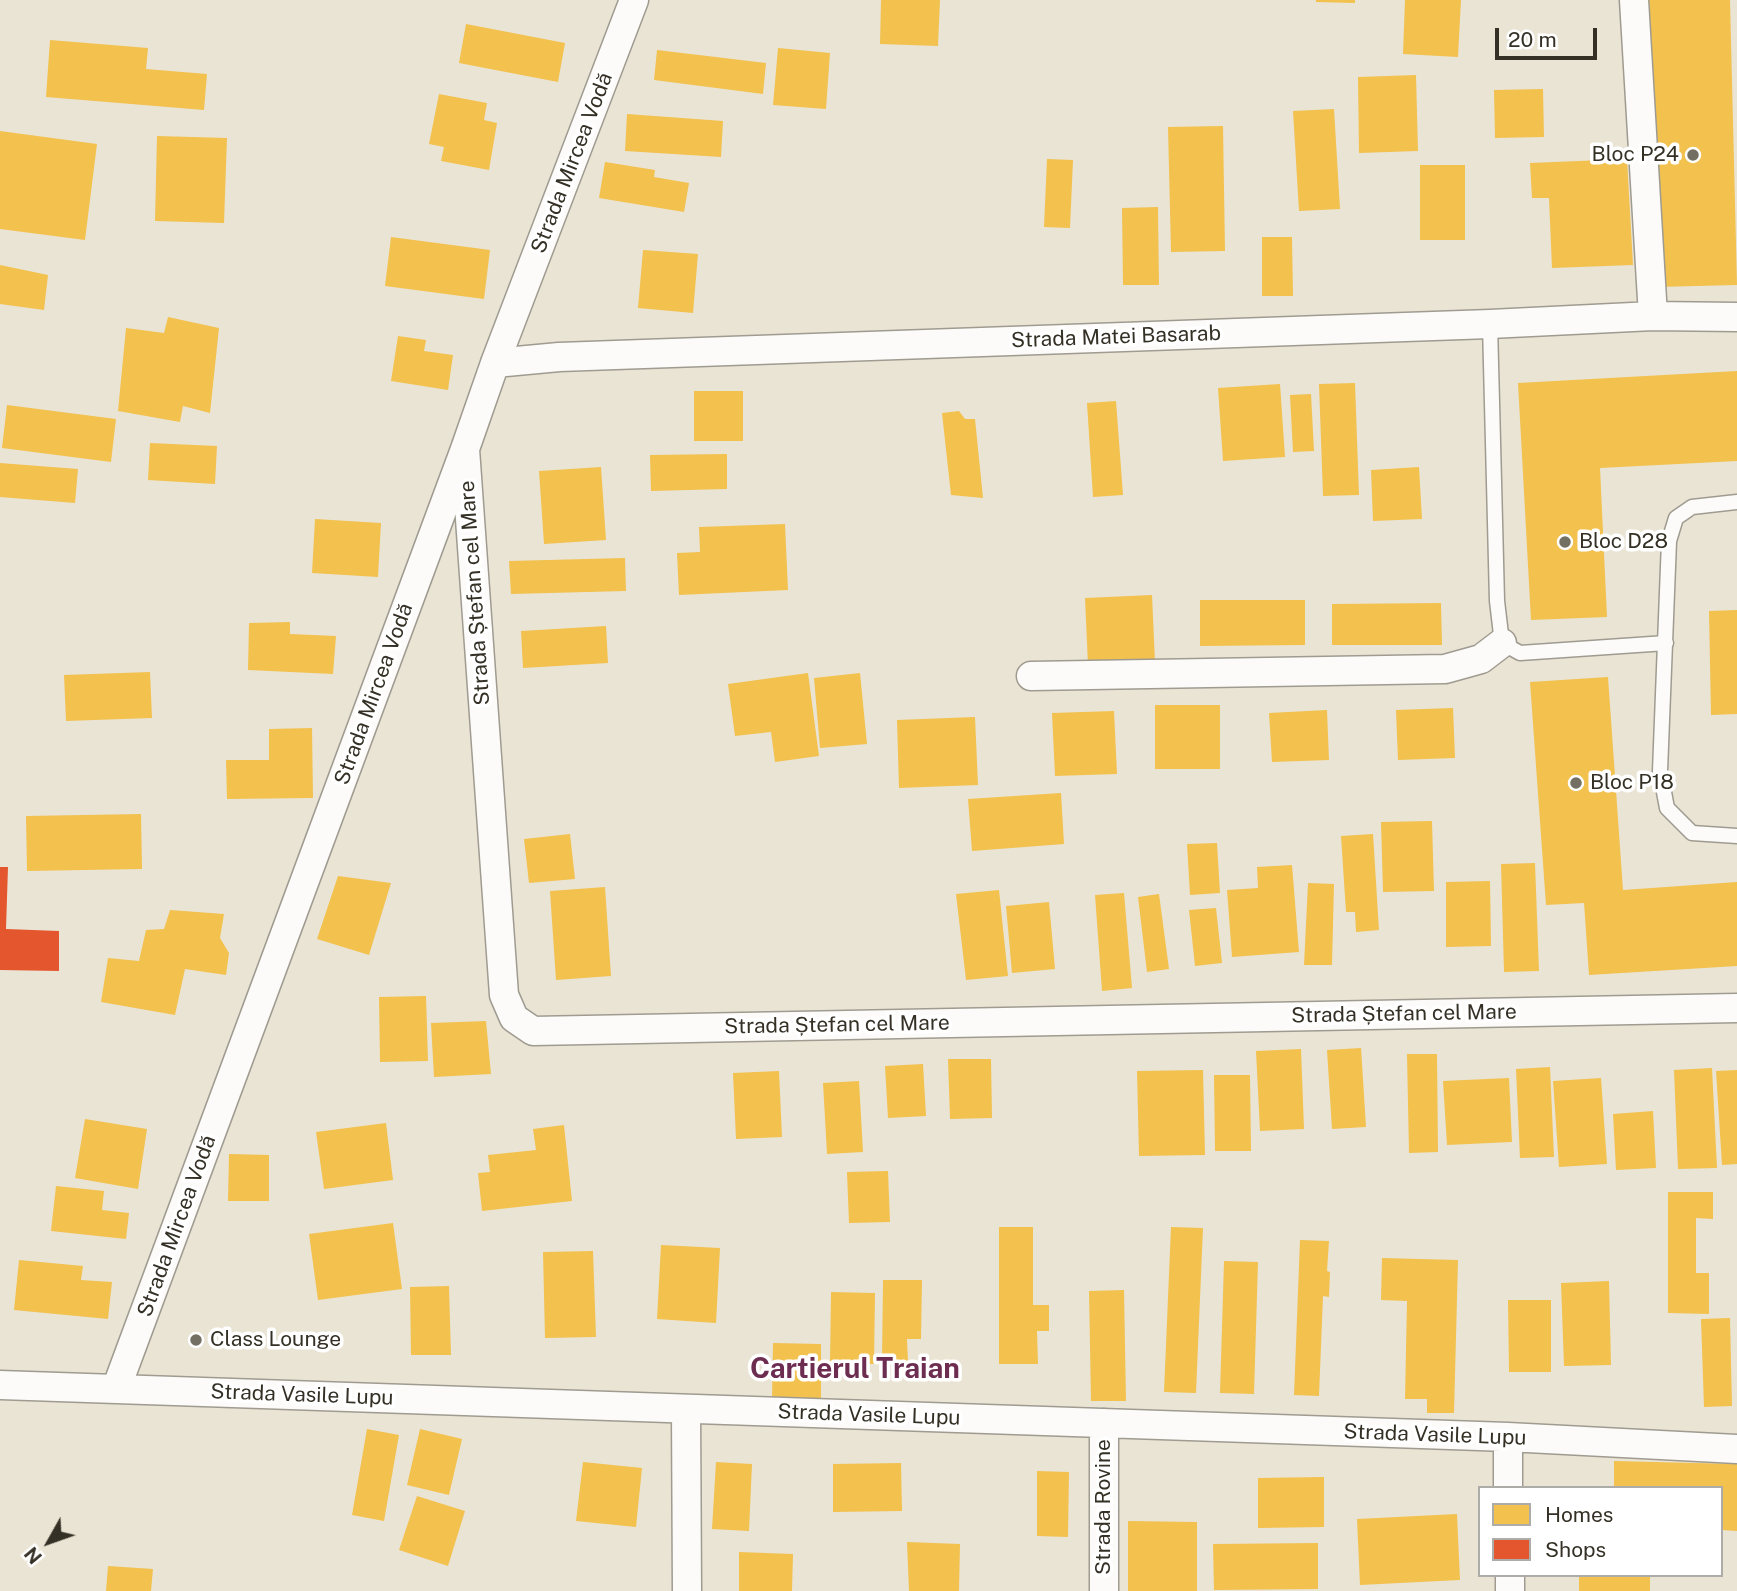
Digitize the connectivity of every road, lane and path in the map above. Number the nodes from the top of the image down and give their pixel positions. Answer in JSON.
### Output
{"nodes":[{"id":1,"x":634,"y":0,"type":"edge"},
{"id":2,"x":1634,"y":0,"type":"edge"},
{"id":3,"x":1653,"y":316,"type":"junction"},
{"id":4,"x":1737,"y":317,"type":"edge"},
{"id":5,"x":1490,"y":324,"type":"junction"},
{"id":6,"x":495,"y":363,"type":"junction"},
{"id":7,"x":465,"y":449,"type":"junction"},
{"id":8,"x":1737,"y":502,"type":"edge"},
{"id":9,"x":1666,"y":642,"type":"junction"},
{"id":10,"x":1502,"y":643,"type":"junction"},
{"id":11,"x":1031,"y":676,"type":"dead end"},
{"id":12,"x":1737,"y":836,"type":"edge"},
{"id":13,"x":1737,"y":1008,"type":"edge"},
{"id":14,"x":0,"y":1385,"type":"edge"},
{"id":15,"x":116,"y":1389,"type":"junction"},
{"id":16,"x":686,"y":1409,"type":"junction"},
{"id":17,"x":1104,"y":1423,"type":"junction"},
{"id":18,"x":1508,"y":1437,"type":"junction"},
{"id":19,"x":1737,"y":1449,"type":"edge"},
{"id":20,"x":1508,"y":1486,"type":"edge"},
{"id":21,"x":687,"y":1591,"type":"edge"},
{"id":22,"x":1104,"y":1591,"type":"edge"}],
"edges":[{"from":1,"to":6,"type":"street","name":"Strada Mircea Vodă"},
{"from":2,"to":3,"type":"street"},
{"from":3,"to":4,"type":"street","name":"Strada Matei Basarab"},
{"from":3,"to":5,"type":"street","name":"Strada Matei Basarab"},
{"from":5,"to":6,"type":"street","name":"Strada Matei Basarab"},
{"from":5,"to":10,"type":"lane"},
{"from":6,"to":7,"type":"street","name":"Strada Mircea Vodă"},
{"from":7,"to":13,"type":"street","name":"Strada Ștefan cel Mare"},
{"from":7,"to":15,"type":"street","name":"Strada Mircea Vodă"},
{"from":8,"to":9,"type":"lane"},
{"from":9,"to":10,"type":"lane"},
{"from":9,"to":12,"type":"lane"},
{"from":10,"to":11,"type":"street"},
{"from":14,"to":15,"type":"street","name":"Strada Vasile Lupu"},
{"from":15,"to":16,"type":"street","name":"Strada Vasile Lupu"},
{"from":16,"to":17,"type":"street","name":"Strada Vasile Lupu"},
{"from":16,"to":21,"type":"street"},
{"from":17,"to":18,"type":"street","name":"Strada Vasile Lupu"},
{"from":17,"to":22,"type":"street","name":"Strada Rovine"},
{"from":18,"to":19,"type":"street","name":"Strada Vasile Lupu"},
{"from":18,"to":20,"type":"street"}]}
